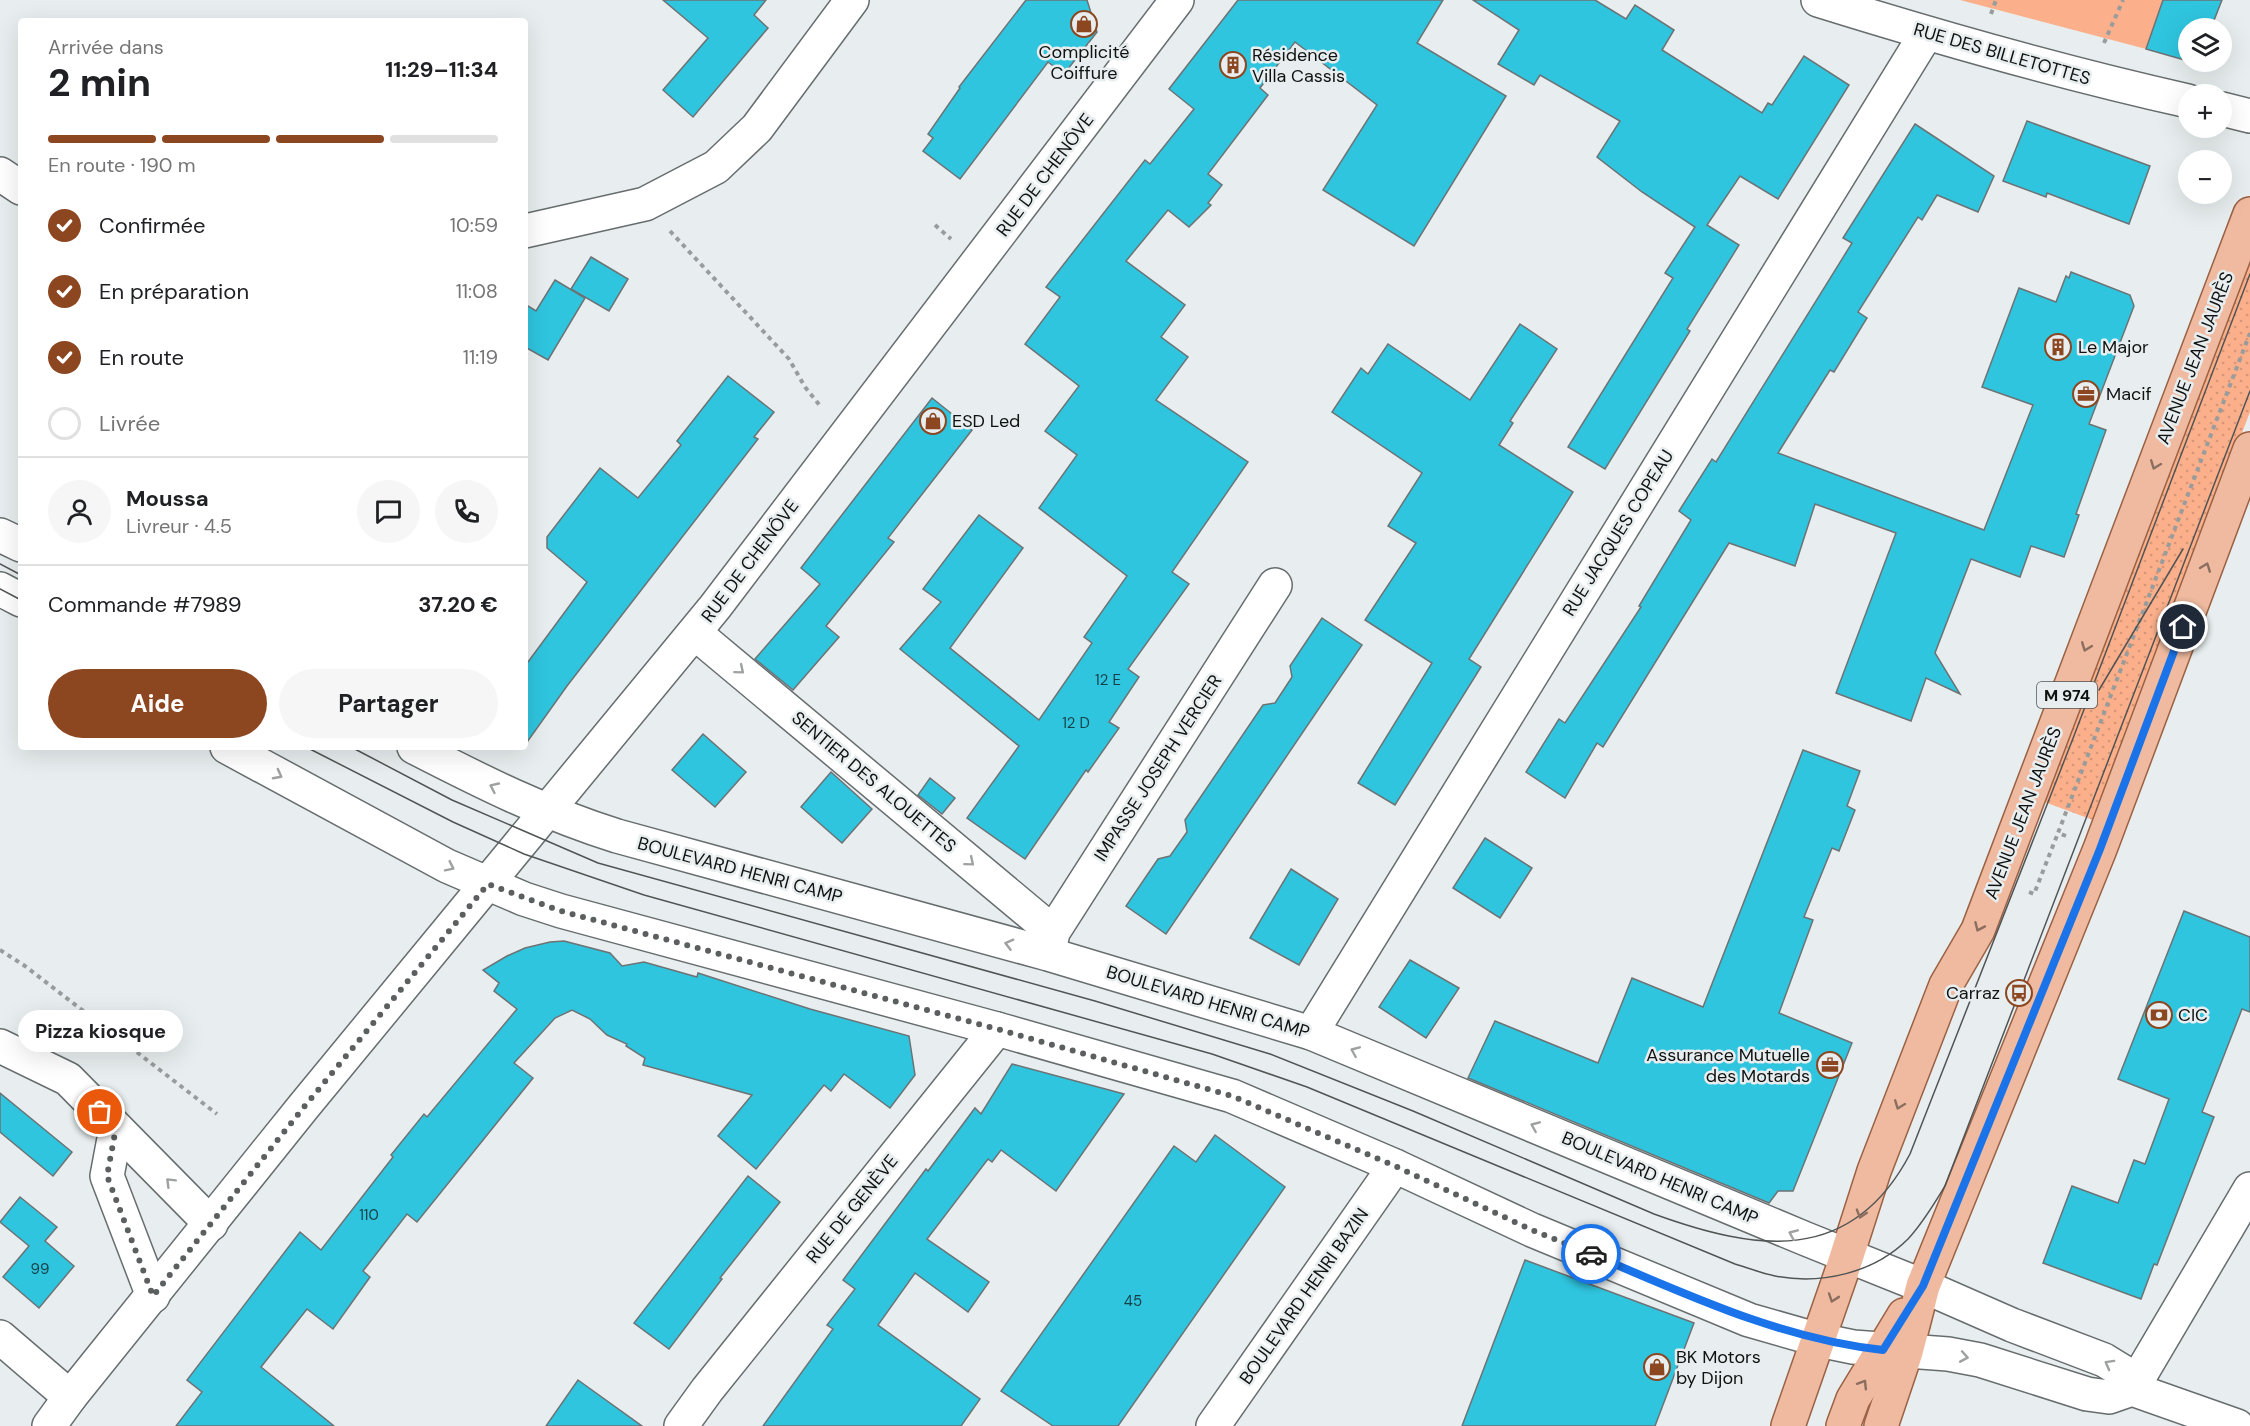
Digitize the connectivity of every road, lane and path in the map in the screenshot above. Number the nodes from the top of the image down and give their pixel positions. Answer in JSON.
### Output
{"nodes":[{"id":1,"x":852,"y":0,"type":"edge"},
{"id":2,"x":1176,"y":0,"type":"edge"},
{"id":3,"x":1818,"y":0,"type":"edge"},
{"id":4,"x":2122,"y":0,"type":"edge"},
{"id":5,"x":1926,"y":34,"type":"junction"},
{"id":6,"x":2085,"y":78,"type":"junction"},
{"id":7,"x":2178,"y":99,"type":"edge"},
{"id":8,"x":2232,"y":112,"type":"edge"},
{"id":9,"x":2250,"y":116,"type":"edge"},
{"id":10,"x":0,"y":174,"type":"edge"},
{"id":11,"x":18,"y":186,"type":"edge"},
{"id":12,"x":645,"y":204,"type":"junction"},
{"id":13,"x":2250,"y":214,"type":"edge"},
{"id":14,"x":935,"y":225,"type":"dead end"},
{"id":15,"x":528,"y":230,"type":"edge"},
{"id":16,"x":945,"y":234,"type":"dead end"},
{"id":17,"x":2250,"y":333,"type":"edge"},
{"id":18,"x":817,"y":403,"type":"dead end"},
{"id":19,"x":2250,"y":449,"type":"edge"},
{"id":20,"x":0,"y":535,"type":"edge"},
{"id":21,"x":18,"y":544,"type":"edge"},
{"id":22,"x":1275,"y":585,"type":"dead end"},
{"id":23,"x":0,"y":590,"type":"edge"},
{"id":24,"x":18,"y":599,"type":"edge"},
{"id":25,"x":695,"y":633,"type":"junction"},
{"id":26,"x":233,"y":750,"type":"edge"},
{"id":27,"x":420,"y":750,"type":"edge"},
{"id":28,"x":547,"y":811,"type":"junction"},
{"id":29,"x":2100,"y":849,"type":"junction"},
{"id":30,"x":488,"y":884,"type":"junction"},
{"id":31,"x":1051,"y":943,"type":"junction"},
{"id":32,"x":0,"y":950,"type":"edge"},
{"id":33,"x":997,"y":1029,"type":"junction"},
{"id":34,"x":1311,"y":1033,"type":"junction"},
{"id":35,"x":0,"y":1046,"type":"edge"},
{"id":36,"x":217,"y":1114,"type":"dead end"},
{"id":37,"x":116,"y":1128,"type":"junction"},
{"id":38,"x":1395,"y":1166,"type":"junction"},
{"id":39,"x":2250,"y":1189,"type":"edge"},
{"id":40,"x":211,"y":1224,"type":"junction"},
{"id":41,"x":1847,"y":1256,"type":"junction"},
{"id":42,"x":1923,"y":1286,"type":"junction"},
{"id":43,"x":153,"y":1296,"type":"junction"},
{"id":44,"x":0,"y":1337,"type":"edge"},
{"id":45,"x":1819,"y":1340,"type":"junction"},
{"id":46,"x":1895,"y":1351,"type":"junction"},
{"id":47,"x":2132,"y":1389,"type":"junction"},
{"id":48,"x":70,"y":1397,"type":"junction"},
{"id":49,"x":50,"y":1426,"type":"edge"},
{"id":50,"x":681,"y":1426,"type":"edge"},
{"id":51,"x":1213,"y":1426,"type":"edge"},
{"id":52,"x":1788,"y":1426,"type":"edge"},
{"id":53,"x":1843,"y":1426,"type":"edge"},
{"id":54,"x":1881,"y":1426,"type":"edge"},
{"id":55,"x":2237,"y":1426,"type":"edge"}],
"edges":[{"from":1,"to":12,"type":"street"},
{"from":2,"to":25,"type":"street","name":"RUE DE CHENÔVE"},
{"from":3,"to":5,"type":"street","name":"RUE DES BILLETOTTES"},
{"from":4,"to":6,"type":"path"},
{"from":5,"to":6,"type":"street","name":"RUE DES BILLETOTTES"},
{"from":5,"to":34,"type":"street","name":"RUE JACQUES COPEAU"},
{"from":6,"to":7,"type":"street","name":"RUE DES BILLETOTTES"},
{"from":8,"to":9,"type":"street"},
{"from":10,"to":11,"type":"street"},
{"from":12,"to":15,"type":"street"},
{"from":12,"to":18,"type":"path"},
{"from":13,"to":41,"type":"main road","name":"AVENUE JEAN JAURÈS","number":"M 974","one_way":true},
{"from":14,"to":16,"type":"path"},
{"from":17,"to":29,"type":"path"},
{"from":29,"to":19,"type":"main road","one_way":true},
{"from":20,"to":21,"type":"street"},
{"from":22,"to":31,"type":"street","name":"IMPASSE JOSEPH VERCIER"},
{"from":23,"to":24,"type":"street"},
{"from":25,"to":28,"type":"street","name":"RUE DE CHENÔVE"},
{"from":25,"to":31,"type":"street","name":"SENTIER DES ALOUETTES","one_way":true},
{"from":26,"to":30,"type":"street","one_way":true},
{"from":28,"to":27,"type":"street","name":"BOULEVARD HENRI CAMP","one_way":true},
{"from":28,"to":30,"type":"street","name":"RUE DE CHENÔVE"},
{"from":31,"to":28,"type":"street","name":"BOULEVARD HENRI CAMP","one_way":true},
{"from":29,"to":42,"type":"main road"},
{"from":30,"to":33,"type":"street"},
{"from":30,"to":40,"type":"street","name":"RUE DE CHENÔVE"},
{"from":31,"to":34,"type":"street","name":"BOULEVARD HENRI CAMP"},
{"from":32,"to":36,"type":"path"},
{"from":33,"to":38,"type":"street"},
{"from":33,"to":50,"type":"street","name":"RUE DE GENÈVE"},
{"from":41,"to":34,"type":"street","name":"BOULEVARD HENRI CAMP","one_way":true},
{"from":35,"to":37,"type":"street"},
{"from":40,"to":37,"type":"street","one_way":true},
{"from":37,"to":43,"type":"street"},
{"from":38,"to":45,"type":"street"},
{"from":38,"to":51,"type":"street","name":"BOULEVARD HENRI BAZIN"},
{"from":39,"to":47,"type":"street"},
{"from":40,"to":43,"type":"street","name":"RUE DE CHENÔVE"},
{"from":41,"to":42,"type":"street","name":"BOULEVARD HENRI CAMP"},
{"from":41,"to":45,"type":"main road","number":"M 974","one_way":true},
{"from":42,"to":46,"type":"main road"},
{"from":47,"to":42,"type":"street","name":"BOULEVARD HENRI CAMP","one_way":true},
{"from":43,"to":48,"type":"street","name":"RUE DE CHENÔVE"},
{"from":44,"to":48,"type":"street"},
{"from":45,"to":46,"type":"street"},
{"from":45,"to":52,"type":"main road","number":"M 974"},
{"from":46,"to":47,"type":"street","one_way":true},
{"from":53,"to":46,"type":"main road","one_way":true},
{"from":46,"to":54,"type":"main road"},
{"from":47,"to":55,"type":"street"},
{"from":48,"to":49,"type":"street","name":"RUE DE CHENÔVE"}]}
